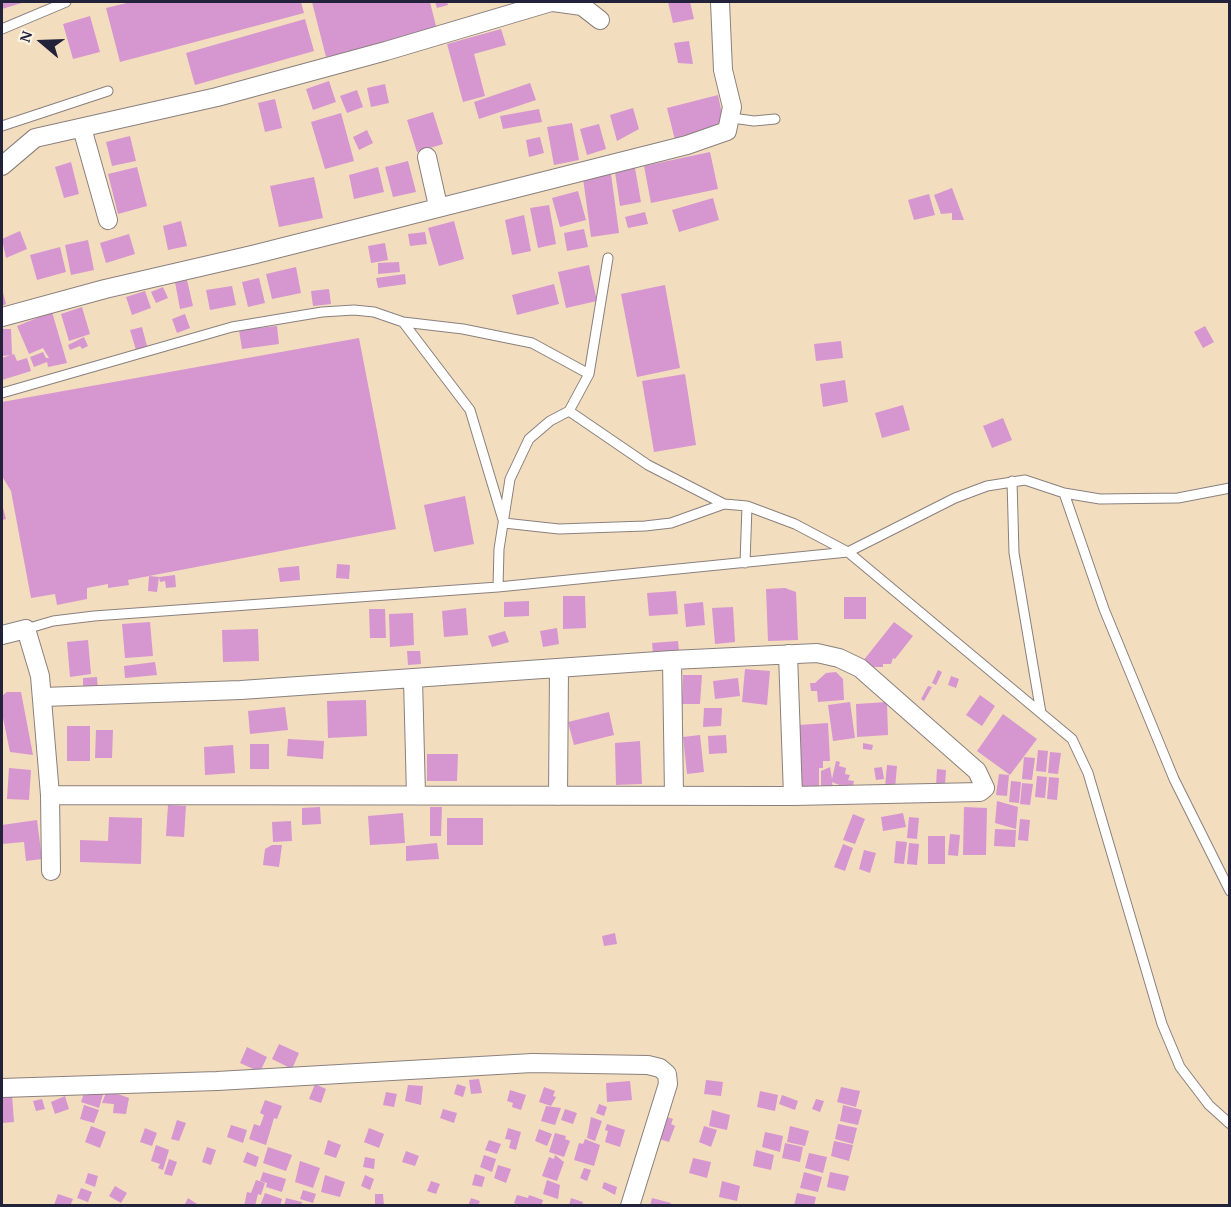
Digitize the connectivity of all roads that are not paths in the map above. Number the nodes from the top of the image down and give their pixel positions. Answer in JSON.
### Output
{"nodes":[{"id":1,"x":66,"y":2,"type":"edge"},
{"id":2,"x":552,"y":2,"type":"edge"},
{"id":3,"x":720,"y":2,"type":"edge"},
{"id":4,"x":600,"y":20,"type":"dead end"},
{"id":5,"x":2,"y":29,"type":"edge"},
{"id":6,"x":108,"y":91,"type":"dead end"},
{"id":7,"x":732,"y":118,"type":"junction"},
{"id":8,"x":775,"y":119,"type":"dead end"},
{"id":9,"x":2,"y":126,"type":"edge"},
{"id":10,"x":82,"y":128,"type":"junction"},
{"id":11,"x":427,"y":157,"type":"dead end"},
{"id":12,"x":2,"y":166,"type":"edge"},
{"id":13,"x":438,"y":206,"type":"junction"},
{"id":14,"x":108,"y":220,"type":"dead end"},
{"id":15,"x":608,"y":258,"type":"dead end"},
{"id":16,"x":2,"y":317,"type":"edge"},
{"id":17,"x":404,"y":322,"type":"junction"},
{"id":18,"x":589,"y":374,"type":"junction"},
{"id":19,"x":2,"y":393,"type":"edge"},
{"id":20,"x":569,"y":411,"type":"junction"},
{"id":21,"x":1012,"y":481,"type":"junction"},
{"id":22,"x":1230,"y":488,"type":"edge"},
{"id":23,"x":1064,"y":493,"type":"junction"},
{"id":24,"x":724,"y":504,"type":"junction"},
{"id":25,"x":747,"y":507,"type":"junction"},
{"id":26,"x":504,"y":524,"type":"junction"},
{"id":27,"x":848,"y":552,"type":"junction"},
{"id":28,"x":745,"y":563,"type":"junction"},
{"id":29,"x":498,"y":587,"type":"junction"},
{"id":30,"x":26,"y":629,"type":"junction"},
{"id":31,"x":2,"y":635,"type":"edge"},
{"id":32,"x":788,"y":654,"type":"junction"},
{"id":33,"x":672,"y":660,"type":"junction"},
{"id":34,"x":559,"y":669,"type":"junction"},
{"id":35,"x":413,"y":679,"type":"junction"},
{"id":36,"x":43,"y":697,"type":"junction"},
{"id":37,"x":1041,"y":712,"type":"junction"},
{"id":38,"x":50,"y":795,"type":"junction"},
{"id":39,"x":416,"y":795,"type":"junction"},
{"id":40,"x":674,"y":795,"type":"junction"},
{"id":41,"x":558,"y":796,"type":"junction"},
{"id":42,"x":793,"y":796,"type":"junction"},
{"id":43,"x":51,"y":871,"type":"dead end"},
{"id":44,"x":1230,"y":891,"type":"edge"},
{"id":45,"x":2,"y":1088,"type":"edge"},
{"id":46,"x":1230,"y":1124,"type":"edge"},
{"id":47,"x":630,"y":1206,"type":"edge"}],
"edges":[{"from":1,"to":5,"type":"lane"},
{"from":2,"to":4,"type":"street"},
{"from":2,"to":10,"type":"street"},
{"from":3,"to":7,"type":"street"},
{"from":6,"to":9,"type":"lane"},
{"from":7,"to":8,"type":"lane"},
{"from":7,"to":13,"type":"street"},
{"from":10,"to":12,"type":"street"},
{"from":10,"to":14,"type":"street"},
{"from":11,"to":13,"type":"street"},
{"from":13,"to":16,"type":"street"},
{"from":15,"to":18,"type":"lane"},
{"from":17,"to":18,"type":"lane"},
{"from":17,"to":19,"type":"lane"},
{"from":17,"to":26,"type":"lane"},
{"from":18,"to":20,"type":"lane"},
{"from":20,"to":24,"type":"lane"},
{"from":20,"to":26,"type":"lane"},
{"from":21,"to":23,"type":"lane"},
{"from":21,"to":27,"type":"lane"},
{"from":21,"to":37,"type":"lane"},
{"from":22,"to":23,"type":"lane"},
{"from":23,"to":44,"type":"lane"},
{"from":24,"to":25,"type":"lane"},
{"from":24,"to":26,"type":"lane"},
{"from":25,"to":27,"type":"lane"},
{"from":25,"to":28,"type":"lane"},
{"from":26,"to":29,"type":"lane"},
{"from":27,"to":28,"type":"lane"},
{"from":27,"to":37,"type":"lane"},
{"from":28,"to":29,"type":"lane"},
{"from":29,"to":30,"type":"lane"},
{"from":30,"to":31,"type":"street"},
{"from":30,"to":36,"type":"street"},
{"from":32,"to":33,"type":"street"},
{"from":32,"to":42,"type":"street"},
{"from":32,"to":42,"type":"street"},
{"from":33,"to":34,"type":"street"},
{"from":33,"to":40,"type":"street"},
{"from":34,"to":35,"type":"street"},
{"from":34,"to":41,"type":"street"},
{"from":35,"to":36,"type":"street"},
{"from":35,"to":39,"type":"street"},
{"from":36,"to":38,"type":"street"},
{"from":37,"to":46,"type":"lane"},
{"from":38,"to":39,"type":"street"},
{"from":38,"to":43,"type":"street"},
{"from":39,"to":41,"type":"street"},
{"from":40,"to":41,"type":"street"},
{"from":40,"to":42,"type":"street"},
{"from":45,"to":47,"type":"street"}]}
